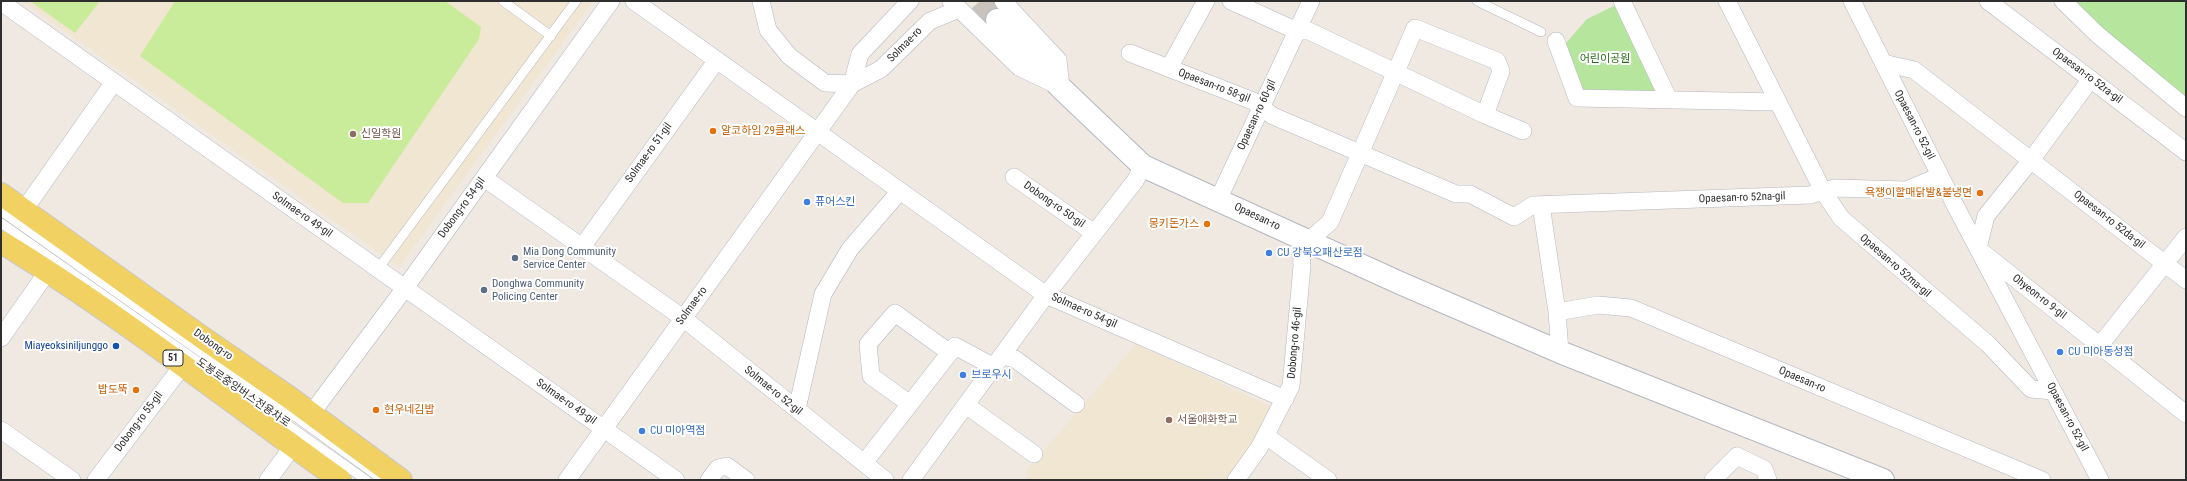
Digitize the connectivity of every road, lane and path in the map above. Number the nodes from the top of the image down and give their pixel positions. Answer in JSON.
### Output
{"nodes":[{"id":1,"x":503,"y":1,"type":"edge"},
{"id":2,"x":576,"y":1,"type":"edge"},
{"id":3,"x":612,"y":1,"type":"edge"},
{"id":4,"x":634,"y":1,"type":"edge"},
{"id":5,"x":761,"y":1,"type":"edge"},
{"id":6,"x":910,"y":1,"type":"edge"},
{"id":7,"x":1206,"y":1,"type":"edge"},
{"id":8,"x":1231,"y":1,"type":"edge"},
{"id":9,"x":1311,"y":1,"type":"edge"},
{"id":10,"x":1477,"y":1,"type":"edge"},
{"id":11,"x":1622,"y":1,"type":"edge"},
{"id":12,"x":1726,"y":1,"type":"edge"},
{"id":13,"x":1852,"y":1,"type":"edge"},
{"id":14,"x":1988,"y":1,"type":"edge"},
{"id":15,"x":2063,"y":1,"type":"edge"},
{"id":16,"x":1,"y":2,"type":"edge"},
{"id":17,"x":955,"y":5,"type":"edge"},
{"id":18,"x":1000,"y":10,"type":"tunnel mouth"},
{"id":19,"x":1297,"y":31,"type":"junction"},
{"id":20,"x":1540,"y":32,"type":"dead end"},
{"id":21,"x":551,"y":36,"type":"junction"},
{"id":22,"x":1556,"y":41,"type":"dead end"},
{"id":23,"x":1130,"y":53,"type":"dead end"},
{"id":24,"x":716,"y":60,"type":"junction"},
{"id":25,"x":1884,"y":63,"type":"junction"},
{"id":26,"x":1169,"y":68,"type":"junction"},
{"id":27,"x":1396,"y":72,"type":"junction"},
{"id":28,"x":2091,"y":79,"type":"junction"},
{"id":29,"x":114,"y":82,"type":"junction"},
{"id":30,"x":852,"y":84,"type":"junction"},
{"id":31,"x":1061,"y":88,"type":"junction"},
{"id":32,"x":1668,"y":100,"type":"junction"},
{"id":33,"x":1777,"y":102,"type":"junction"},
{"id":34,"x":1261,"y":107,"type":"junction"},
{"id":35,"x":2186,"y":108,"type":"edge"},
{"id":36,"x":1485,"y":115,"type":"junction"},
{"id":37,"x":1522,"y":131,"type":"dead end"},
{"id":38,"x":818,"y":132,"type":"junction"},
{"id":39,"x":2186,"y":152,"type":"edge"},
{"id":40,"x":1360,"y":154,"type":"junction"},
{"id":41,"x":2031,"y":160,"type":"junction"},
{"id":42,"x":1143,"y":166,"type":"junction"},
{"id":43,"x":1940,"y":176,"type":"junction"},
{"id":44,"x":1014,"y":177,"type":"dead end"},
{"id":45,"x":484,"y":178,"type":"junction"},
{"id":46,"x":900,"y":191,"type":"junction"},
{"id":47,"x":1823,"y":191,"type":"junction"},
{"id":48,"x":1,"y":194,"type":"edge"},
{"id":49,"x":1218,"y":200,"type":"junction"},
{"id":50,"x":1541,"y":205,"type":"junction"},
{"id":51,"x":24,"y":210,"type":"junction"},
{"id":52,"x":1,"y":211,"type":"edge"},
{"id":53,"x":1,"y":223,"type":"edge"},
{"id":54,"x":1094,"y":234,"type":"junction"},
{"id":55,"x":2186,"y":237,"type":"edge"},
{"id":56,"x":1,"y":240,"type":"edge"},
{"id":57,"x":1309,"y":241,"type":"junction"},
{"id":58,"x":582,"y":247,"type":"junction"},
{"id":59,"x":1978,"y":248,"type":"junction"},
{"id":60,"x":2165,"y":264,"type":"junction"},
{"id":61,"x":378,"y":269,"type":"junction"},
{"id":62,"x":48,"y":271,"type":"junction"},
{"id":63,"x":79,"y":278,"type":"junction"},
{"id":64,"x":2186,"y":280,"type":"edge"},
{"id":65,"x":405,"y":288,"type":"junction"},
{"id":66,"x":1046,"y":295,"type":"junction"},
{"id":67,"x":108,"y":298,"type":"junction"},
{"id":68,"x":1557,"y":312,"type":"junction"},
{"id":69,"x":683,"y":318,"type":"junction"},
{"id":70,"x":1,"y":338,"type":"edge"},
{"id":71,"x":2100,"y":345,"type":"junction"},
{"id":72,"x":1560,"y":352,"type":"junction"},
{"id":73,"x":950,"y":353,"type":"junction"},
{"id":74,"x":998,"y":361,"type":"junction"},
{"id":75,"x":183,"y":365,"type":"junction"},
{"id":76,"x":205,"y":381,"type":"junction"},
{"id":77,"x":2053,"y":391,"type":"junction"},
{"id":78,"x":1285,"y":398,"type":"junction"},
{"id":79,"x":910,"y":404,"type":"junction"},
{"id":80,"x":1076,"y":404,"type":"dead end"},
{"id":81,"x":966,"y":405,"type":"junction"},
{"id":82,"x":797,"y":410,"type":"junction"},
{"id":83,"x":311,"y":414,"type":"junction"},
{"id":84,"x":2186,"y":414,"type":"edge"},
{"id":85,"x":603,"y":428,"type":"junction"},
{"id":86,"x":1,"y":430,"type":"edge"},
{"id":87,"x":1266,"y":436,"type":"junction"},
{"id":88,"x":293,"y":446,"type":"junction"},
{"id":89,"x":1034,"y":454,"type":"dead end"},
{"id":90,"x":316,"y":462,"type":"junction"},
{"id":91,"x":864,"y":463,"type":"junction"},
{"id":92,"x":72,"y":480,"type":"edge"},
{"id":93,"x":96,"y":480,"type":"edge"},
{"id":94,"x":268,"y":480,"type":"edge"},
{"id":95,"x":340,"y":480,"type":"edge"},
{"id":96,"x":358,"y":480,"type":"edge"},
{"id":97,"x":366,"y":480,"type":"edge"},
{"id":98,"x":383,"y":480,"type":"edge"},
{"id":99,"x":401,"y":480,"type":"edge"},
{"id":100,"x":567,"y":480,"type":"edge"},
{"id":101,"x":676,"y":480,"type":"edge"},
{"id":102,"x":709,"y":480,"type":"edge"},
{"id":103,"x":746,"y":480,"type":"edge"},
{"id":104,"x":885,"y":480,"type":"edge"},
{"id":105,"x":911,"y":480,"type":"edge"},
{"id":106,"x":1236,"y":480,"type":"edge"},
{"id":107,"x":1328,"y":480,"type":"edge"},
{"id":108,"x":1713,"y":480,"type":"edge"},
{"id":109,"x":1768,"y":480,"type":"edge"},
{"id":110,"x":1883,"y":480,"type":"edge"},
{"id":111,"x":2042,"y":480,"type":"edge"},
{"id":112,"x":2100,"y":480,"type":"edge"}],
"edges":[{"from":1,"to":21,"type":"lane"},
{"from":2,"to":21,"type":"lane"},
{"from":3,"to":45,"type":"street","name":"Dobong-ro 54-gil"},
{"from":4,"to":24,"type":"street"},
{"from":5,"to":30,"type":"street","name":"Solmae-ro"},
{"from":6,"to":30,"type":"street","name":"Solmae-ro"},
{"from":7,"to":26,"type":"street"},
{"from":8,"to":19,"type":"street"},
{"from":9,"to":19,"type":"street","name":"Opaesan-ro 60-gil"},
{"from":10,"to":20,"type":"lane"},
{"from":11,"to":32,"type":"street"},
{"from":12,"to":33,"type":"street","name":"Opaesan-ro 52ma-gil"},
{"from":13,"to":25,"type":"street","name":"Opaesan-ro 52-gil"},
{"from":14,"to":28,"type":"street","name":"Opaesan-ro 52ra-gil"},
{"from":15,"to":35,"type":"street"},
{"from":16,"to":29,"type":"street","name":"Solmae-ro 49-gil"},
{"from":17,"to":30,"type":"street","name":"Solmae-ro"},
{"from":17,"to":31,"type":"street"},
{"from":18,"to":31,"type":"street","name":"Opaesan-ro"},
{"from":19,"to":27,"type":"street"},
{"from":19,"to":34,"type":"street","name":"Opaesan-ro 60-gil"},
{"from":21,"to":61,"type":"lane"},
{"from":22,"to":32,"type":"street"},
{"from":23,"to":26,"type":"street","name":"Opaesan-ro 58-gil"},
{"from":24,"to":38,"type":"street"},
{"from":24,"to":58,"type":"street","name":"Solmae-ro 51-gil"},
{"from":25,"to":41,"type":"street","name":"Opaesan-ro 52da-gil"},
{"from":25,"to":43,"type":"street","name":"Opaesan-ro 52-gil"},
{"from":26,"to":34,"type":"street","name":"Opaesan-ro 58-gil"},
{"from":27,"to":36,"type":"street"},
{"from":27,"to":36,"type":"street"},
{"from":27,"to":40,"type":"street"},
{"from":28,"to":39,"type":"street","name":"Opaesan-ro 52ra-gil"},
{"from":28,"to":41,"type":"street"},
{"from":29,"to":51,"type":"street"},
{"from":29,"to":61,"type":"street","name":"Solmae-ro 49-gil"},
{"from":30,"to":38,"type":"street","name":"Solmae-ro"},
{"from":31,"to":42,"type":"street","name":"Opaesan-ro"},
{"from":32,"to":33,"type":"street"},
{"from":33,"to":47,"type":"street","name":"Opaesan-ro 52ma-gil"},
{"from":34,"to":40,"type":"street","name":"Opaesan-ro 58-gil"},
{"from":34,"to":49,"type":"street","name":"Opaesan-ro 60-gil"},
{"from":36,"to":37,"type":"street"},
{"from":38,"to":46,"type":"street","name":"Solmae-ro 54-gil"},
{"from":38,"to":69,"type":"street","name":"Solmae-ro"},
{"from":40,"to":50,"type":"street","name":"Opaesan-ro 58-gil"},
{"from":40,"to":57,"type":"street"},
{"from":41,"to":59,"type":"street"},
{"from":41,"to":60,"type":"street","name":"Opaesan-ro 52da-gil"},
{"from":42,"to":49,"type":"street","name":"Opaesan-ro"},
{"from":42,"to":54,"type":"street","name":"Dobong-ro 50-gil"},
{"from":43,"to":47,"type":"street","name":"Opaesan-ro 52na-gil"},
{"from":43,"to":59,"type":"street","name":"Opaesan-ro 52-gil"},
{"from":44,"to":54,"type":"street","name":"Dobong-ro 50-gil"},
{"from":45,"to":58,"type":"street"},
{"from":45,"to":65,"type":"street","name":"Dobong-ro 54-gil"},
{"from":46,"to":66,"type":"street","name":"Solmae-ro 54-gil"},
{"from":46,"to":82,"type":"street"},
{"from":47,"to":50,"type":"street","name":"Opaesan-ro 52na-gil"},
{"from":47,"to":77,"type":"street","name":"Opaesan-ro 52ma-gil"},
{"from":48,"to":51,"type":"main road","name":"Dobong-ro"},
{"from":49,"to":57,"type":"street","name":"Opaesan-ro"},
{"from":50,"to":68,"type":"street"},
{"from":51,"to":83,"type":"main road","name":"Dobong-ro"},
{"from":52,"to":98,"type":"lane"},
{"from":53,"to":63,"type":"lane","name":"도봉로중앙버스전용차로"},
{"from":54,"to":66,"type":"street","name":"Dobong-ro 50-gil"},
{"from":55,"to":60,"type":"street"},
{"from":56,"to":62,"type":"main road","number":"51"},
{"from":56,"to":63,"type":"lane"},
{"from":57,"to":72,"type":"street","name":"Opaesan-ro"},
{"from":57,"to":78,"type":"street","name":"Dobong-ro 46-gil"},
{"from":58,"to":69,"type":"street"},
{"from":59,"to":71,"type":"street","name":"Ohyeon-ro 9-gil"},
{"from":59,"to":77,"type":"street","name":"Opaesan-ro 52-gil"},
{"from":60,"to":64,"type":"street","name":"Opaesan-ro 52da-gil"},
{"from":60,"to":71,"type":"street"},
{"from":61,"to":65,"type":"street","name":"Solmae-ro 49-gil"},
{"from":62,"to":70,"type":"street"},
{"from":62,"to":75,"type":"main road","number":"51"},
{"from":63,"to":67,"type":"lane","name":"도봉로중앙버스전용차로"},
{"from":65,"to":83,"type":"street","name":"Dobong-ro 54-gil"},
{"from":65,"to":85,"type":"street","name":"Solmae-ro 49-gil"},
{"from":66,"to":74,"type":"street","name":"Dobong-ro 50-gil"},
{"from":66,"to":78,"type":"street","name":"Solmae-ro 54-gil"},
{"from":67,"to":76,"type":"lane"},
{"from":67,"to":97,"type":"lane","name":"도봉로중앙버스전용차로"},
{"from":68,"to":72,"type":"street"},
{"from":68,"to":111,"type":"street","name":"Opaesan-ro"},
{"from":69,"to":82,"type":"street","name":"Solmae-ro 52-gil"},
{"from":69,"to":85,"type":"street","name":"Solmae-ro"},
{"from":71,"to":84,"type":"street","name":"Ohyeon-ro 9-gil"},
{"from":72,"to":110,"type":"street","name":"Opaesan-ro"},
{"from":73,"to":74,"type":"street"},
{"from":73,"to":79,"type":"street"},
{"from":73,"to":79,"type":"street"},
{"from":74,"to":80,"type":"street"},
{"from":74,"to":81,"type":"street","name":"Dobong-ro 50-gil"},
{"from":75,"to":76,"type":"main road","number":"51"},
{"from":75,"to":93,"type":"street","name":"Dobong-ro 55-gil"},
{"from":76,"to":88,"type":"main road","number":"51"},
{"from":77,"to":112,"type":"street","name":"Opaesan-ro 52-gil"},
{"from":78,"to":87,"type":"street","name":"Dobong-ro 46-gil"},
{"from":79,"to":91,"type":"street"},
{"from":81,"to":89,"type":"street"},
{"from":81,"to":105,"type":"street","name":"Dobong-ro 50-gil"},
{"from":82,"to":91,"type":"street","name":"Solmae-ro 52-gil"},
{"from":83,"to":99,"type":"main road","name":"Dobong-ro"},
{"from":85,"to":100,"type":"street","name":"Solmae-ro"},
{"from":85,"to":101,"type":"street","name":"Solmae-ro 49-gil"},
{"from":86,"to":92,"type":"street"},
{"from":87,"to":106,"type":"street","name":"Dobong-ro 46-gil"},
{"from":87,"to":107,"type":"street"},
{"from":88,"to":90,"type":"main road","number":"51"},
{"from":88,"to":94,"type":"street"},
{"from":90,"to":95,"type":"main road","number":"51"},
{"from":90,"to":96,"type":"lane"},
{"from":91,"to":104,"type":"street","name":"Solmae-ro 52-gil"},
{"from":102,"to":103,"type":"street"},
{"from":108,"to":109,"type":"street"}]}
